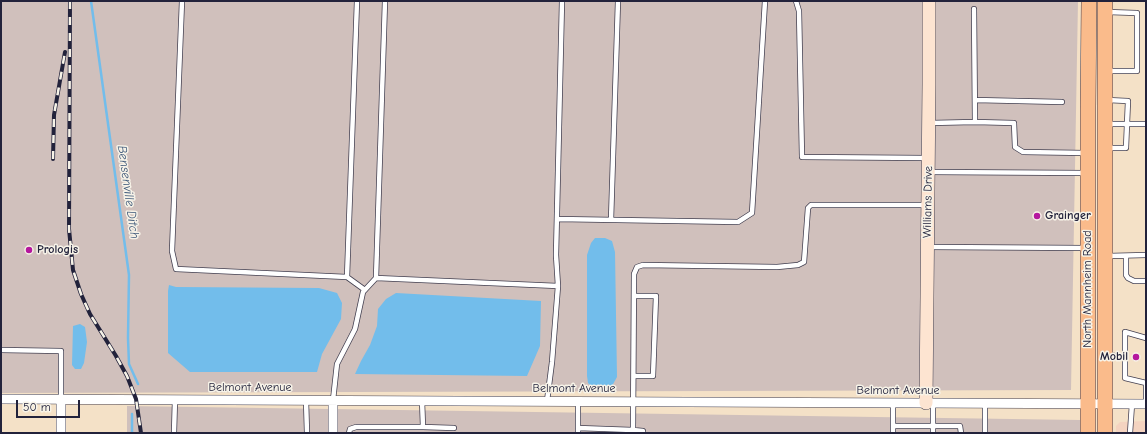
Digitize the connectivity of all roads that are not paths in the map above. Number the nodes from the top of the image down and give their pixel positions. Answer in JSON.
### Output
{"nodes":[{"id":1,"x":182,"y":1,"type":"edge"},
{"id":2,"x":356,"y":1,"type":"edge"},
{"id":3,"x":385,"y":1,"type":"edge"},
{"id":4,"x":562,"y":1,"type":"edge"},
{"id":5,"x":618,"y":1,"type":"edge"},
{"id":6,"x":765,"y":1,"type":"edge"},
{"id":7,"x":796,"y":1,"type":"edge"},
{"id":8,"x":929,"y":1,"type":"edge"},
{"id":9,"x":1089,"y":1,"type":"edge"},
{"id":10,"x":1105,"y":7,"type":"edge"},
{"id":11,"x":974,"y":9,"type":"dead end"},
{"id":12,"x":1105,"y":71,"type":"junction"},
{"id":13,"x":975,"y":100,"type":"junction"},
{"id":14,"x":1105,"y":100,"type":"junction"},
{"id":15,"x":1128,"y":101,"type":"junction"},
{"id":16,"x":1134,"y":101,"type":"dead end"},
{"id":17,"x":1062,"y":102,"type":"dead end"},
{"id":18,"x":975,"y":122,"type":"junction"},
{"id":19,"x":929,"y":123,"type":"junction"},
{"id":20,"x":1105,"y":124,"type":"junction"},
{"id":21,"x":1127,"y":124,"type":"junction"},
{"id":22,"x":1146,"y":124,"type":"edge"},
{"id":23,"x":1105,"y":148,"type":"junction"},
{"id":24,"x":1088,"y":154,"type":"junction"},
{"id":25,"x":928,"y":158,"type":"junction"},
{"id":26,"x":928,"y":172,"type":"junction"},
{"id":27,"x":1088,"y":173,"type":"junction"},
{"id":28,"x":928,"y":206,"type":"junction"},
{"id":29,"x":558,"y":219,"type":"junction"},
{"id":30,"x":611,"y":220,"type":"junction"},
{"id":31,"x":927,"y":248,"type":"junction"},
{"id":32,"x":1088,"y":248,"type":"junction"},
{"id":33,"x":1146,"y":255,"type":"edge"},
{"id":34,"x":1105,"y":256,"type":"junction"},
{"id":35,"x":1126,"y":256,"type":"junction"},
{"id":36,"x":347,"y":277,"type":"junction"},
{"id":37,"x":376,"y":278,"type":"junction"},
{"id":38,"x":1146,"y":281,"type":"edge"},
{"id":39,"x":558,"y":286,"type":"junction"},
{"id":40,"x":365,"y":290,"type":"junction"},
{"id":41,"x":634,"y":296,"type":"junction"},
{"id":42,"x":1146,"y":338,"type":"edge"},
{"id":43,"x":1,"y":350,"type":"edge"},
{"id":44,"x":1106,"y":355,"type":"junction"},
{"id":45,"x":1125,"y":357,"type":"junction"},
{"id":46,"x":634,"y":376,"type":"junction"},
{"id":47,"x":1146,"y":382,"type":"edge"},
{"id":48,"x":1,"y":399,"type":"edge"},
{"id":49,"x":61,"y":399,"type":"junction"},
{"id":50,"x":175,"y":399,"type":"junction"},
{"id":51,"x":306,"y":400,"type":"junction"},
{"id":52,"x":334,"y":400,"type":"junction"},
{"id":53,"x":422,"y":400,"type":"junction"},
{"id":54,"x":547,"y":401,"type":"junction"},
{"id":55,"x":578,"y":401,"type":"junction"},
{"id":56,"x":634,"y":401,"type":"junction"},
{"id":57,"x":893,"y":402,"type":"junction"},
{"id":58,"x":929,"y":403,"type":"junction"},
{"id":59,"x":985,"y":403,"type":"junction"},
{"id":60,"x":1088,"y":403,"type":"junction"},
{"id":61,"x":1106,"y":404,"type":"junction"},
{"id":62,"x":1132,"y":404,"type":"junction"},
{"id":63,"x":1146,"y":404,"type":"edge"},
{"id":64,"x":893,"y":426,"type":"junction"},
{"id":65,"x":934,"y":426,"type":"junction"},
{"id":66,"x":423,"y":427,"type":"junction"},
{"id":67,"x":454,"y":428,"type":"dead end"},
{"id":68,"x":578,"y":430,"type":"edge"},
{"id":69,"x":633,"y":430,"type":"junction"},
{"id":70,"x":61,"y":433,"type":"edge"},
{"id":71,"x":174,"y":433,"type":"edge"},
{"id":72,"x":307,"y":433,"type":"edge"},
{"id":73,"x":333,"y":433,"type":"edge"},
{"id":74,"x":349,"y":433,"type":"edge"},
{"id":75,"x":643,"y":433,"type":"edge"},
{"id":76,"x":893,"y":433,"type":"edge"},
{"id":77,"x":933,"y":433,"type":"edge"},
{"id":78,"x":960,"y":433,"type":"edge"},
{"id":79,"x":984,"y":433,"type":"edge"},
{"id":80,"x":1088,"y":433,"type":"edge"},
{"id":81,"x":1106,"y":433,"type":"edge"},
{"id":82,"x":1130,"y":433,"type":"edge"}],
"edges":[{"from":1,"to":36,"type":"lane"},
{"from":2,"to":36,"type":"lane"},
{"from":3,"to":37,"type":"lane"},
{"from":4,"to":29,"type":"lane"},
{"from":5,"to":30,"type":"lane"},
{"from":6,"to":30,"type":"lane"},
{"from":7,"to":25,"type":"lane"},
{"from":8,"to":19,"type":"main road","name":"Williams Drive"},
{"from":9,"to":24,"type":"main road","name":"North Mannheim Road"},
{"from":10,"to":12,"type":"main road","name":"North Mannheim Road"},
{"from":10,"to":12,"type":"lane"},
{"from":11,"to":13,"type":"lane"},
{"from":12,"to":14,"type":"main road","name":"North Mannheim Road"},
{"from":13,"to":17,"type":"lane"},
{"from":13,"to":18,"type":"lane"},
{"from":14,"to":15,"type":"lane"},
{"from":14,"to":20,"type":"main road","name":"North Mannheim Road"},
{"from":15,"to":16,"type":"lane"},
{"from":15,"to":21,"type":"lane"},
{"from":18,"to":19,"type":"lane"},
{"from":18,"to":24,"type":"lane"},
{"from":19,"to":25,"type":"main road","name":"Williams Drive"},
{"from":20,"to":21,"type":"lane"},
{"from":20,"to":23,"type":"main road","name":"North Mannheim Road"},
{"from":21,"to":22,"type":"lane"},
{"from":21,"to":23,"type":"lane"},
{"from":23,"to":34,"type":"main road","name":"North Mannheim Road"},
{"from":24,"to":27,"type":"main road","name":"North Mannheim Road"},
{"from":25,"to":26,"type":"main road","name":"Williams Drive"},
{"from":26,"to":27,"type":"lane"},
{"from":26,"to":28,"type":"main road","name":"Williams Drive"},
{"from":27,"to":32,"type":"main road","name":"North Mannheim Road"},
{"from":28,"to":31,"type":"main road","name":"Williams Drive"},
{"from":28,"to":41,"type":"lane"},
{"from":29,"to":30,"type":"lane"},
{"from":29,"to":39,"type":"lane"},
{"from":31,"to":32,"type":"lane"},
{"from":31,"to":58,"type":"main road","name":"Williams Drive"},
{"from":32,"to":60,"type":"main road","name":"North Mannheim Road"},
{"from":33,"to":35,"type":"lane"},
{"from":34,"to":35,"type":"lane"},
{"from":34,"to":44,"type":"main road","name":"North Mannheim Road"},
{"from":35,"to":38,"type":"lane"},
{"from":36,"to":40,"type":"lane"},
{"from":37,"to":39,"type":"lane"},
{"from":37,"to":40,"type":"lane"},
{"from":39,"to":54,"type":"lane"},
{"from":40,"to":52,"type":"lane"},
{"from":41,"to":46,"type":"lane"},
{"from":41,"to":46,"type":"lane"},
{"from":42,"to":45,"type":"lane"},
{"from":43,"to":49,"type":"lane"},
{"from":44,"to":45,"type":"lane"},
{"from":44,"to":61,"type":"main road","name":"North Mannheim Road"},
{"from":45,"to":47,"type":"lane"},
{"from":46,"to":56,"type":"lane"},
{"from":47,"to":63,"type":"lane"},
{"from":48,"to":49,"type":"street","name":"Belmont Avenue"},
{"from":49,"to":50,"type":"street","name":"Belmont Avenue"},
{"from":49,"to":70,"type":"street"},
{"from":50,"to":51,"type":"street","name":"Belmont Avenue"},
{"from":50,"to":71,"type":"lane"},
{"from":51,"to":52,"type":"street","name":"Belmont Avenue"},
{"from":51,"to":72,"type":"lane"},
{"from":52,"to":53,"type":"street","name":"Belmont Avenue"},
{"from":52,"to":73,"type":"street"},
{"from":53,"to":54,"type":"street","name":"Belmont Avenue"},
{"from":53,"to":66,"type":"lane"},
{"from":54,"to":55,"type":"street","name":"Belmont Avenue"},
{"from":55,"to":56,"type":"street","name":"Belmont Avenue"},
{"from":55,"to":68,"type":"lane"},
{"from":56,"to":57,"type":"street","name":"Belmont Avenue"},
{"from":56,"to":69,"type":"lane"},
{"from":57,"to":58,"type":"street","name":"Belmont Avenue"},
{"from":57,"to":64,"type":"lane"},
{"from":58,"to":59,"type":"street","name":"Belmont Avenue"},
{"from":58,"to":65,"type":"lane"},
{"from":59,"to":60,"type":"street","name":"Belmont Avenue"},
{"from":59,"to":79,"type":"lane"},
{"from":60,"to":61,"type":"street","name":"Belmont Avenue"},
{"from":60,"to":80,"type":"main road","name":"North Mannheim Road"},
{"from":61,"to":62,"type":"street","name":"Belmont Avenue"},
{"from":61,"to":81,"type":"main road","name":"North Mannheim Road"},
{"from":62,"to":63,"type":"street","name":"Belmont Avenue"},
{"from":62,"to":82,"type":"lane"},
{"from":64,"to":65,"type":"lane"},
{"from":64,"to":76,"type":"lane"},
{"from":65,"to":77,"type":"lane"},
{"from":65,"to":78,"type":"lane"},
{"from":66,"to":67,"type":"lane"},
{"from":66,"to":74,"type":"lane"},
{"from":68,"to":69,"type":"lane"},
{"from":69,"to":75,"type":"lane"}]}
